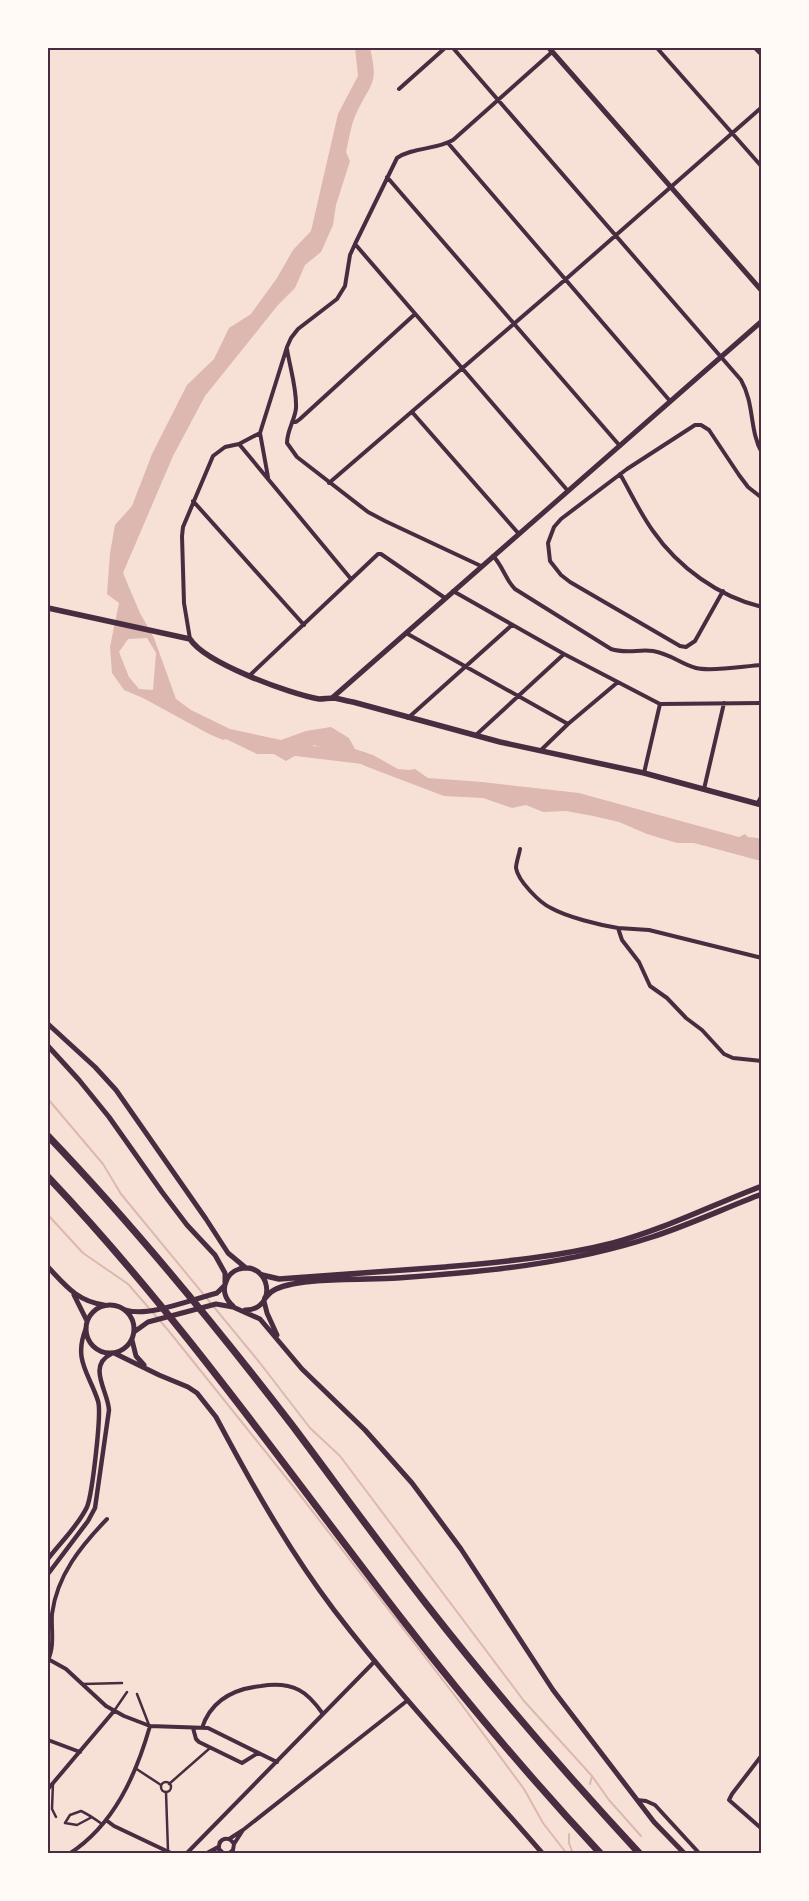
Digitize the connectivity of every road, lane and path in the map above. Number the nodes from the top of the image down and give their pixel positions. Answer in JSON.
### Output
{"nodes":[{"id":1,"x":445,"y":48,"type":"edge"},
{"id":2,"x":453,"y":48,"type":"edge"},
{"id":3,"x":657,"y":48,"type":"edge"},
{"id":4,"x":755,"y":48,"type":"edge"},
{"id":5,"x":550,"y":50,"type":"edge"},
{"id":6,"x":762,"y":55,"type":"edge"},
{"id":7,"x":399,"y":89,"type":"dead end"},
{"id":8,"x":499,"y":100,"type":"junction"},
{"id":9,"x":762,"y":107,"type":"edge"},
{"id":10,"x":732,"y":133,"type":"junction"},
{"id":11,"x":448,"y":142,"type":"junction"},
{"id":12,"x":762,"y":166,"type":"edge"},
{"id":13,"x":387,"y":178,"type":"junction"},
{"id":14,"x":670,"y":188,"type":"junction"},
{"id":15,"x":615,"y":235,"type":"junction"},
{"id":16,"x":354,"y":244,"type":"junction"},
{"id":17,"x":566,"y":279,"type":"junction"},
{"id":18,"x":762,"y":292,"type":"edge"},
{"id":19,"x":415,"y":314,"type":"junction"},
{"id":20,"x":762,"y":321,"type":"edge"},
{"id":21,"x":513,"y":324,"type":"junction"},
{"id":22,"x":287,"y":347,"type":"junction"},
{"id":23,"x":721,"y":357,"type":"junction"},
{"id":24,"x":462,"y":368,"type":"junction"},
{"id":25,"x":670,"y":401,"type":"junction"},
{"id":26,"x":412,"y":412,"type":"junction"},
{"id":27,"x":292,"y":422,"type":"junction"},
{"id":28,"x":260,"y":433,"type":"junction"},
{"id":29,"x":239,"y":444,"type":"junction"},
{"id":30,"x":620,"y":446,"type":"junction"},
{"id":31,"x":762,"y":454,"type":"edge"},
{"id":32,"x":620,"y":474,"type":"junction"},
{"id":33,"x":268,"y":479,"type":"junction"},
{"id":34,"x":329,"y":483,"type":"junction"},
{"id":35,"x":568,"y":491,"type":"junction"},
{"id":36,"x":762,"y":498,"type":"edge"},
{"id":37,"x":193,"y":501,"type":"junction"},
{"id":38,"x":519,"y":534,"type":"junction"},
{"id":39,"x":493,"y":556,"type":"junction"},
{"id":40,"x":481,"y":566,"type":"junction"},
{"id":41,"x":351,"y":579,"type":"junction"},
{"id":42,"x":723,"y":591,"type":"junction"},
{"id":43,"x":453,"y":592,"type":"junction"},
{"id":44,"x":445,"y":598,"type":"junction"},
{"id":45,"x":48,"y":608,"type":"edge"},
{"id":46,"x":762,"y":608,"type":"edge"},
{"id":47,"x":512,"y":624,"type":"junction"},
{"id":48,"x":304,"y":626,"type":"junction"},
{"id":49,"x":406,"y":632,"type":"junction"},
{"id":50,"x":190,"y":638,"type":"junction"},
{"id":51,"x":564,"y":654,"type":"junction"},
{"id":52,"x":762,"y":665,"type":"edge"},
{"id":53,"x":465,"y":666,"type":"junction"},
{"id":54,"x":249,"y":676,"type":"junction"},
{"id":55,"x":618,"y":682,"type":"junction"},
{"id":56,"x":519,"y":695,"type":"junction"},
{"id":57,"x":332,"y":698,"type":"junction"},
{"id":58,"x":762,"y":702,"type":"edge"},
{"id":59,"x":724,"y":703,"type":"junction"},
{"id":60,"x":660,"y":704,"type":"junction"},
{"id":61,"x":408,"y":718,"type":"junction"},
{"id":62,"x":568,"y":724,"type":"junction"},
{"id":63,"x":476,"y":736,"type":"junction"},
{"id":64,"x":540,"y":751,"type":"junction"},
{"id":65,"x":644,"y":773,"type":"junction"},
{"id":66,"x":704,"y":789,"type":"junction"},
{"id":67,"x":762,"y":795,"type":"edge"},
{"id":68,"x":760,"y":804,"type":"edge"},
{"id":69,"x":520,"y":850,"type":"dead end"},
{"id":70,"x":618,"y":928,"type":"junction"},
{"id":71,"x":762,"y":958,"type":"edge"},
{"id":72,"x":48,"y":1024,"type":"edge"},
{"id":73,"x":48,"y":1046,"type":"edge"},
{"id":74,"x":762,"y":1061,"type":"edge"},
{"id":75,"x":48,"y":1134,"type":"edge"},
{"id":76,"x":48,"y":1177,"type":"edge"},
{"id":77,"x":762,"y":1186,"type":"edge"},
{"id":78,"x":762,"y":1194,"type":"edge"},
{"id":79,"x":48,"y":1268,"type":"edge"},
{"id":80,"x":246,"y":1268,"type":"junction"},
{"id":81,"x":262,"y":1275,"type":"junction"},
{"id":82,"x":225,"y":1284,"type":"junction"},
{"id":83,"x":72,"y":1293,"type":"junction"},
{"id":84,"x":264,"y":1300,"type":"junction"},
{"id":85,"x":106,"y":1305,"type":"junction"},
{"id":86,"x":233,"y":1307,"type":"junction"},
{"id":87,"x":124,"y":1310,"type":"junction"},
{"id":88,"x":242,"y":1310,"type":"junction"},
{"id":89,"x":88,"y":1321,"type":"junction"},
{"id":90,"x":86,"y":1328,"type":"junction"},
{"id":91,"x":134,"y":1332,"type":"junction"},
{"id":92,"x":132,"y":1339,"type":"junction"},
{"id":93,"x":281,"y":1342,"type":"junction"},
{"id":94,"x":113,"y":1353,"type":"junction"},
{"id":95,"x":150,"y":1371,"type":"junction"},
{"id":96,"x":107,"y":1519,"type":"dead end"},
{"id":97,"x":48,"y":1559,"type":"edge"},
{"id":98,"x":48,"y":1574,"type":"edge"},
{"id":99,"x":48,"y":1660,"type":"edge"},
{"id":100,"x":375,"y":1661,"type":"junction"},
{"id":101,"x":122,"y":1683,"type":"dead end"},
{"id":102,"x":81,"y":1684,"type":"junction"},
{"id":103,"x":127,"y":1692,"type":"dead end"},
{"id":104,"x":137,"y":1694,"type":"dead end"},
{"id":105,"x":408,"y":1700,"type":"junction"},
{"id":106,"x":114,"y":1712,"type":"junction"},
{"id":107,"x":324,"y":1714,"type":"junction"},
{"id":108,"x":150,"y":1726,"type":"junction"},
{"id":109,"x":193,"y":1728,"type":"junction"},
{"id":110,"x":202,"y":1728,"type":"junction"},
{"id":111,"x":48,"y":1740,"type":"edge"},
{"id":112,"x":211,"y":1747,"type":"junction"},
{"id":113,"x":80,"y":1752,"type":"junction"},
{"id":114,"x":258,"y":1753,"type":"junction"},
{"id":115,"x":762,"y":1755,"type":"edge"},
{"id":116,"x":277,"y":1762,"type":"junction"},
{"id":117,"x":135,"y":1768,"type":"junction"},
{"id":118,"x":53,"y":1782,"type":"junction"},
{"id":119,"x":169,"y":1784,"type":"junction"},
{"id":120,"x":161,"y":1785,"type":"junction"},
{"id":121,"x":48,"y":1789,"type":"edge"},
{"id":122,"x":166,"y":1792,"type":"junction"},
{"id":123,"x":636,"y":1800,"type":"junction"},
{"id":124,"x":56,"y":1817,"type":"dead end"},
{"id":125,"x":92,"y":1817,"type":"junction"},
{"id":126,"x":106,"y":1820,"type":"junction"},
{"id":127,"x":102,"y":1824,"type":"junction"},
{"id":128,"x":762,"y":1829,"type":"edge"},
{"id":129,"x":243,"y":1830,"type":"junction"},
{"id":130,"x":229,"y":1838,"type":"junction"},
{"id":131,"x":234,"y":1846,"type":"junction"},
{"id":132,"x":218,"y":1847,"type":"junction"},
{"id":133,"x":168,"y":1851,"type":"junction"},
{"id":134,"x":206,"y":1853,"type":"edge"},
{"id":135,"x":226,"y":1853,"type":"edge"},
{"id":136,"x":70,"y":1854,"type":"edge"},
{"id":137,"x":173,"y":1854,"type":"edge"},
{"id":138,"x":186,"y":1854,"type":"edge"},
{"id":139,"x":237,"y":1854,"type":"edge"},
{"id":140,"x":544,"y":1854,"type":"edge"},
{"id":141,"x":601,"y":1854,"type":"edge"},
{"id":142,"x":640,"y":1854,"type":"edge"},
{"id":143,"x":685,"y":1854,"type":"edge"},
{"id":144,"x":700,"y":1854,"type":"edge"}],
"edges":[{"from":1,"to":7,"type":"street"},
{"from":2,"to":8,"type":"street"},
{"from":3,"to":10,"type":"street"},
{"from":4,"to":6,"type":"street"},
{"from":5,"to":8,"type":"street"},
{"from":5,"to":14,"type":"main road"},
{"from":8,"to":11,"type":"street"},
{"from":8,"to":15,"type":"street"},
{"from":9,"to":10,"type":"street"},
{"from":10,"to":12,"type":"street"},
{"from":10,"to":14,"type":"street"},
{"from":11,"to":13,"type":"street"},
{"from":11,"to":17,"type":"street"},
{"from":13,"to":16,"type":"street"},
{"from":13,"to":21,"type":"street"},
{"from":14,"to":15,"type":"street"},
{"from":14,"to":18,"type":"main road"},
{"from":15,"to":17,"type":"street"},
{"from":15,"to":23,"type":"street"},
{"from":16,"to":19,"type":"street"},
{"from":16,"to":22,"type":"street"},
{"from":17,"to":21,"type":"street"},
{"from":17,"to":25,"type":"street"},
{"from":19,"to":24,"type":"street"},
{"from":19,"to":27,"type":"street"},
{"from":20,"to":23,"type":"main road"},
{"from":21,"to":24,"type":"street"},
{"from":21,"to":30,"type":"street"},
{"from":22,"to":27,"type":"street"},
{"from":22,"to":28,"type":"street"},
{"from":23,"to":25,"type":"main road"},
{"from":23,"to":31,"type":"street"},
{"from":24,"to":26,"type":"street"},
{"from":24,"to":35,"type":"street"},
{"from":25,"to":30,"type":"main road"},
{"from":26,"to":34,"type":"street"},
{"from":26,"to":38,"type":"street"},
{"from":27,"to":34,"type":"street"},
{"from":28,"to":29,"type":"street"},
{"from":28,"to":33,"type":"street"},
{"from":29,"to":33,"type":"street"},
{"from":29,"to":37,"type":"street"},
{"from":30,"to":35,"type":"main road"},
{"from":32,"to":36,"type":"street"},
{"from":32,"to":42,"type":"street"},
{"from":32,"to":42,"type":"street"},
{"from":33,"to":41,"type":"street"},
{"from":34,"to":40,"type":"street"},
{"from":35,"to":38,"type":"main road"},
{"from":37,"to":48,"type":"street"},
{"from":37,"to":50,"type":"street"},
{"from":38,"to":39,"type":"main road"},
{"from":39,"to":40,"type":"main road"},
{"from":39,"to":52,"type":"street"},
{"from":40,"to":43,"type":"main road"},
{"from":41,"to":44,"type":"street"},
{"from":41,"to":48,"type":"street"},
{"from":42,"to":46,"type":"street"},
{"from":43,"to":44,"type":"main road"},
{"from":43,"to":47,"type":"street"},
{"from":44,"to":49,"type":"main road"},
{"from":45,"to":50,"type":"main road"},
{"from":47,"to":51,"type":"street"},
{"from":47,"to":53,"type":"street"},
{"from":48,"to":54,"type":"street"},
{"from":49,"to":53,"type":"street"},
{"from":49,"to":57,"type":"main road"},
{"from":50,"to":54,"type":"main road"},
{"from":51,"to":55,"type":"street"},
{"from":51,"to":56,"type":"street"},
{"from":53,"to":56,"type":"street"},
{"from":53,"to":61,"type":"street"},
{"from":54,"to":57,"type":"main road"},
{"from":55,"to":60,"type":"street"},
{"from":55,"to":62,"type":"street"},
{"from":56,"to":62,"type":"street"},
{"from":56,"to":63,"type":"street"},
{"from":57,"to":61,"type":"main road"},
{"from":58,"to":59,"type":"street"},
{"from":59,"to":60,"type":"street"},
{"from":59,"to":66,"type":"street"},
{"from":60,"to":65,"type":"street"},
{"from":61,"to":63,"type":"main road"},
{"from":62,"to":64,"type":"street"},
{"from":63,"to":64,"type":"main road"},
{"from":64,"to":65,"type":"main road"},
{"from":65,"to":66,"type":"main road"},
{"from":66,"to":68,"type":"main road"},
{"from":67,"to":68,"type":"street"},
{"from":69,"to":70,"type":"street"},
{"from":70,"to":71,"type":"street"},
{"from":70,"to":74,"type":"street"},
{"from":72,"to":80,"type":"main road"},
{"from":73,"to":82,"type":"main road"},
{"from":75,"to":142,"type":"highway"},
{"from":76,"to":141,"type":"highway"},
{"from":77,"to":81,"type":"main road"},
{"from":78,"to":84,"type":"main road"},
{"from":79,"to":83,"type":"main road"},
{"from":80,"to":81,"type":"main road"},
{"from":80,"to":82,"type":"main road"},
{"from":81,"to":84,"type":"main road"},
{"from":82,"to":86,"type":"main road"},
{"from":82,"to":87,"type":"main road"},
{"from":83,"to":85,"type":"main road"},
{"from":83,"to":89,"type":"main road"},
{"from":84,"to":88,"type":"main road"},
{"from":84,"to":93,"type":"main road"},
{"from":85,"to":87,"type":"main road"},
{"from":85,"to":89,"type":"main road"},
{"from":86,"to":88,"type":"main road"},
{"from":86,"to":91,"type":"main road"},
{"from":87,"to":91,"type":"main road"},
{"from":88,"to":93,"type":"main road"},
{"from":89,"to":90,"type":"main road"},
{"from":90,"to":94,"type":"main road"},
{"from":90,"to":97,"type":"street"},
{"from":91,"to":92,"type":"main road"},
{"from":92,"to":94,"type":"main road"},
{"from":92,"to":95,"type":"main road"},
{"from":93,"to":123,"type":"main road"},
{"from":94,"to":95,"type":"main road"},
{"from":94,"to":98,"type":"street"},
{"from":95,"to":100,"type":"main road"},
{"from":96,"to":99,"type":"street"},
{"from":99,"to":102,"type":"street"},
{"from":100,"to":105,"type":"main road"},
{"from":100,"to":107,"type":"street"},
{"from":101,"to":102,"type":"street"},
{"from":102,"to":106,"type":"street"},
{"from":103,"to":106,"type":"street"},
{"from":104,"to":108,"type":"street"},
{"from":105,"to":129,"type":"street"},
{"from":105,"to":140,"type":"main road"},
{"from":106,"to":108,"type":"street"},
{"from":106,"to":113,"type":"street"},
{"from":107,"to":110,"type":"street"},
{"from":107,"to":116,"type":"street"},
{"from":108,"to":109,"type":"street"},
{"from":108,"to":117,"type":"street"},
{"from":109,"to":110,"type":"street"},
{"from":109,"to":112,"type":"street"},
{"from":110,"to":114,"type":"street"},
{"from":111,"to":113,"type":"street"},
{"from":112,"to":114,"type":"street"},
{"from":112,"to":119,"type":"street"},
{"from":113,"to":118,"type":"street"},
{"from":114,"to":116,"type":"street"},
{"from":115,"to":128,"type":"street"},
{"from":116,"to":138,"type":"street"},
{"from":117,"to":120,"type":"street"},
{"from":117,"to":126,"type":"street"},
{"from":118,"to":121,"type":"street"},
{"from":118,"to":124,"type":"street"},
{"from":119,"to":120,"type":"street"},
{"from":119,"to":122,"type":"street"},
{"from":120,"to":122,"type":"street"},
{"from":122,"to":133,"type":"street"},
{"from":123,"to":143,"type":"main road"},
{"from":123,"to":144,"type":"street"},
{"from":125,"to":125,"type":"street"},
{"from":125,"to":127,"type":"street"},
{"from":126,"to":127,"type":"street"},
{"from":126,"to":133,"type":"street"},
{"from":127,"to":136,"type":"street"},
{"from":129,"to":130,"type":"street"},
{"from":129,"to":131,"type":"street"},
{"from":130,"to":131,"type":"street"},
{"from":130,"to":132,"type":"street"},
{"from":131,"to":135,"type":"street"},
{"from":131,"to":139,"type":"street"},
{"from":132,"to":134,"type":"street"},
{"from":132,"to":135,"type":"street"},
{"from":133,"to":137,"type":"street"},
{"from":134,"to":135,"type":"street"}]}
